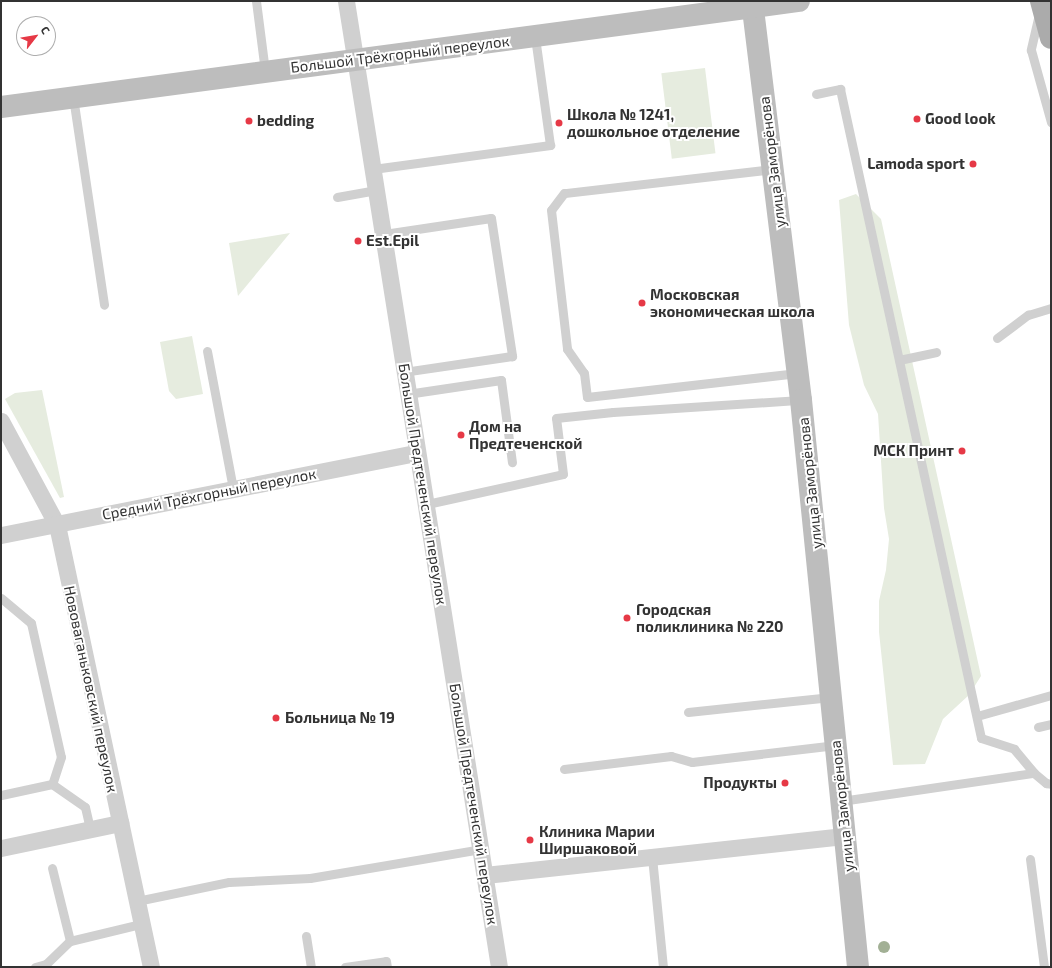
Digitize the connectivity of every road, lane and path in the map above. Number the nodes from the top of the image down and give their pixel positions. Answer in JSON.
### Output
{"nodes":[{"id":1,"x":256,"y":1,"type":"edge"},
{"id":2,"x":346,"y":1,"type":"edge"},
{"id":3,"x":799,"y":1,"type":"edge"},
{"id":4,"x":1041,"y":2,"type":"edge"},
{"id":5,"x":752,"y":5,"type":"edge"},
{"id":6,"x":535,"y":37,"type":"junction"},
{"id":7,"x":1051,"y":38,"type":"edge"},
{"id":8,"x":356,"y":58,"type":"junction"},
{"id":9,"x":265,"y":71,"type":"junction"},
{"id":10,"x":816,"y":94,"type":"dead end"},
{"id":11,"x":74,"y":97,"type":"junction"},
{"id":12,"x":1,"y":108,"type":"edge"},
{"id":13,"x":1051,"y":122,"type":"edge"},
{"id":14,"x":373,"y":169,"type":"junction"},
{"id":15,"x":773,"y":170,"type":"junction"},
{"id":16,"x":376,"y":190,"type":"junction"},
{"id":17,"x":337,"y":197,"type":"dead end"},
{"id":18,"x":384,"y":234,"type":"junction"},
{"id":19,"x":104,"y":305,"type":"dead end"},
{"id":20,"x":1051,"y":308,"type":"edge"},
{"id":21,"x":998,"y":338,"type":"dead end"},
{"id":22,"x":207,"y":351,"type":"dead end"},
{"id":23,"x":936,"y":352,"type":"dead end"},
{"id":24,"x":899,"y":360,"type":"junction"},
{"id":25,"x":404,"y":372,"type":"junction"},
{"id":26,"x":798,"y":373,"type":"junction"},
{"id":27,"x":407,"y":394,"type":"junction"},
{"id":28,"x":801,"y":400,"type":"junction"},
{"id":29,"x":1,"y":422,"type":"edge"},
{"id":30,"x":416,"y":453,"type":"junction"},
{"id":31,"x":512,"y":462,"type":"dead end"},
{"id":32,"x":234,"y":488,"type":"junction"},
{"id":33,"x":427,"y":504,"type":"junction"},
{"id":34,"x":57,"y":525,"type":"junction"},
{"id":35,"x":1,"y":535,"type":"edge"},
{"id":36,"x":1,"y":598,"type":"edge"},
{"id":37,"x":1051,"y":695,"type":"edge"},
{"id":38,"x":831,"y":697,"type":"junction"},
{"id":39,"x":688,"y":712,"type":"dead end"},
{"id":40,"x":976,"y":716,"type":"junction"},
{"id":41,"x":1051,"y":724,"type":"edge"},
{"id":42,"x":1038,"y":727,"type":"dead end"},
{"id":43,"x":836,"y":745,"type":"junction"},
{"id":44,"x":564,"y":769,"type":"dead end"},
{"id":45,"x":1034,"y":773,"type":"junction"},
{"id":46,"x":52,"y":784,"type":"junction"},
{"id":47,"x":1051,"y":784,"type":"edge"},
{"id":48,"x":1,"y":795,"type":"edge"},
{"id":49,"x":841,"y":801,"type":"junction"},
{"id":50,"x":120,"y":823,"type":"junction"},
{"id":51,"x":90,"y":829,"type":"junction"},
{"id":52,"x":844,"y":836,"type":"junction"},
{"id":53,"x":1,"y":848,"type":"edge"},
{"id":54,"x":482,"y":849,"type":"junction"},
{"id":55,"x":652,"y":857,"type":"junction"},
{"id":56,"x":1030,"y":859,"type":"dead end"},
{"id":57,"x":52,"y":868,"type":"dead end"},
{"id":58,"x":485,"y":875,"type":"junction"},
{"id":59,"x":137,"y":901,"type":"junction"},
{"id":60,"x":141,"y":924,"type":"junction"},
{"id":61,"x":306,"y":936,"type":"dead end"},
{"id":62,"x":70,"y":941,"type":"junction"},
{"id":63,"x":35,"y":967,"type":"edge"},
{"id":64,"x":151,"y":967,"type":"edge"},
{"id":65,"x":312,"y":967,"type":"edge"},
{"id":66,"x":345,"y":967,"type":"edge"},
{"id":67,"x":387,"y":967,"type":"edge"},
{"id":68,"x":499,"y":967,"type":"edge"},
{"id":69,"x":663,"y":967,"type":"edge"},
{"id":70,"x":858,"y":967,"type":"edge"},
{"id":71,"x":1044,"y":967,"type":"edge"}],
"edges":[{"from":1,"to":9,"type":"lane"},
{"from":2,"to":8,"type":"street","name":"Большой Предтеченский переулок"},
{"from":3,"to":5,"type":"street","name":"Большой Трёхгорный переулок"},
{"from":4,"to":7,"type":"main road"},
{"from":4,"to":13,"type":"lane"},
{"from":5,"to":6,"type":"street","name":"Большой Трёхгорный переулок"},
{"from":5,"to":15,"type":"street","name":"улица Заморёнова"},
{"from":6,"to":8,"type":"street","name":"Большой Трёхгорный переулок"},
{"from":6,"to":14,"type":"lane"},
{"from":8,"to":9,"type":"street","name":"Большой Трёхгорный переулок"},
{"from":8,"to":14,"type":"street","name":"Большой Предтеченский переулок"},
{"from":9,"to":11,"type":"street","name":"Большой Трёхгорный переулок"},
{"from":10,"to":24,"type":"lane"},
{"from":11,"to":12,"type":"street","name":"Большой Трёхгорный переулок"},
{"from":11,"to":19,"type":"lane"},
{"from":14,"to":16,"type":"street","name":"Большой Предтеченский переулок"},
{"from":15,"to":26,"type":"street","name":"улица Заморёнова"},
{"from":15,"to":26,"type":"lane"},
{"from":16,"to":17,"type":"lane"},
{"from":16,"to":18,"type":"street","name":"Большой Предтеченский переулок"},
{"from":18,"to":25,"type":"street","name":"Большой Предтеченский переулок"},
{"from":18,"to":25,"type":"lane"},
{"from":20,"to":21,"type":"lane"},
{"from":22,"to":32,"type":"lane"},
{"from":23,"to":24,"type":"lane"},
{"from":24,"to":40,"type":"lane"},
{"from":25,"to":27,"type":"street","name":"Большой Предтеченский переулок"},
{"from":26,"to":28,"type":"street","name":"улица Заморёнова"},
{"from":27,"to":30,"type":"street","name":"Большой Предтеченский переулок"},
{"from":27,"to":31,"type":"lane"},
{"from":28,"to":33,"type":"lane"},
{"from":28,"to":38,"type":"street","name":"улица Заморёнова"},
{"from":29,"to":34,"type":"street","name":"Нововаганьковский переулок"},
{"from":30,"to":32,"type":"street","name":"Средний Трёхгорный переулок"},
{"from":30,"to":33,"type":"street","name":"Большой Предтеченский переулок"},
{"from":32,"to":34,"type":"street","name":"Средний Трёхгорный переулок"},
{"from":33,"to":54,"type":"street","name":"Большой Предтеченский переулок"},
{"from":34,"to":35,"type":"street","name":"Средний Трёхгорный переулок"},
{"from":34,"to":50,"type":"street","name":"Нововаганьковский переулок"},
{"from":36,"to":46,"type":"lane"},
{"from":37,"to":40,"type":"lane"},
{"from":38,"to":39,"type":"lane"},
{"from":38,"to":43,"type":"street","name":"улица Заморёнова"},
{"from":40,"to":45,"type":"lane"},
{"from":41,"to":42,"type":"lane"},
{"from":43,"to":44,"type":"lane"},
{"from":43,"to":49,"type":"street","name":"улица Заморёнова"},
{"from":45,"to":47,"type":"lane"},
{"from":45,"to":49,"type":"lane"},
{"from":46,"to":48,"type":"lane"},
{"from":46,"to":51,"type":"lane"},
{"from":49,"to":52,"type":"street","name":"улица Заморёнова"},
{"from":50,"to":51,"type":"street"},
{"from":50,"to":59,"type":"street","name":"Нововаганьковский переулок"},
{"from":51,"to":53,"type":"street"},
{"from":52,"to":55,"type":"street"},
{"from":52,"to":70,"type":"street","name":"улица Заморёнова"},
{"from":54,"to":58,"type":"street","name":"Большой Предтеченский переулок"},
{"from":54,"to":59,"type":"lane"},
{"from":55,"to":58,"type":"street"},
{"from":55,"to":69,"type":"lane"},
{"from":56,"to":71,"type":"lane"},
{"from":57,"to":62,"type":"lane"},
{"from":58,"to":68,"type":"street","name":"Большой Предтеченский переулок"},
{"from":59,"to":60,"type":"street","name":"Нововаганьковский переулок"},
{"from":60,"to":62,"type":"lane"},
{"from":60,"to":64,"type":"street","name":"Нововаганьковский переулок"},
{"from":61,"to":65,"type":"lane"},
{"from":62,"to":63,"type":"lane"},
{"from":66,"to":67,"type":"lane"}]}
